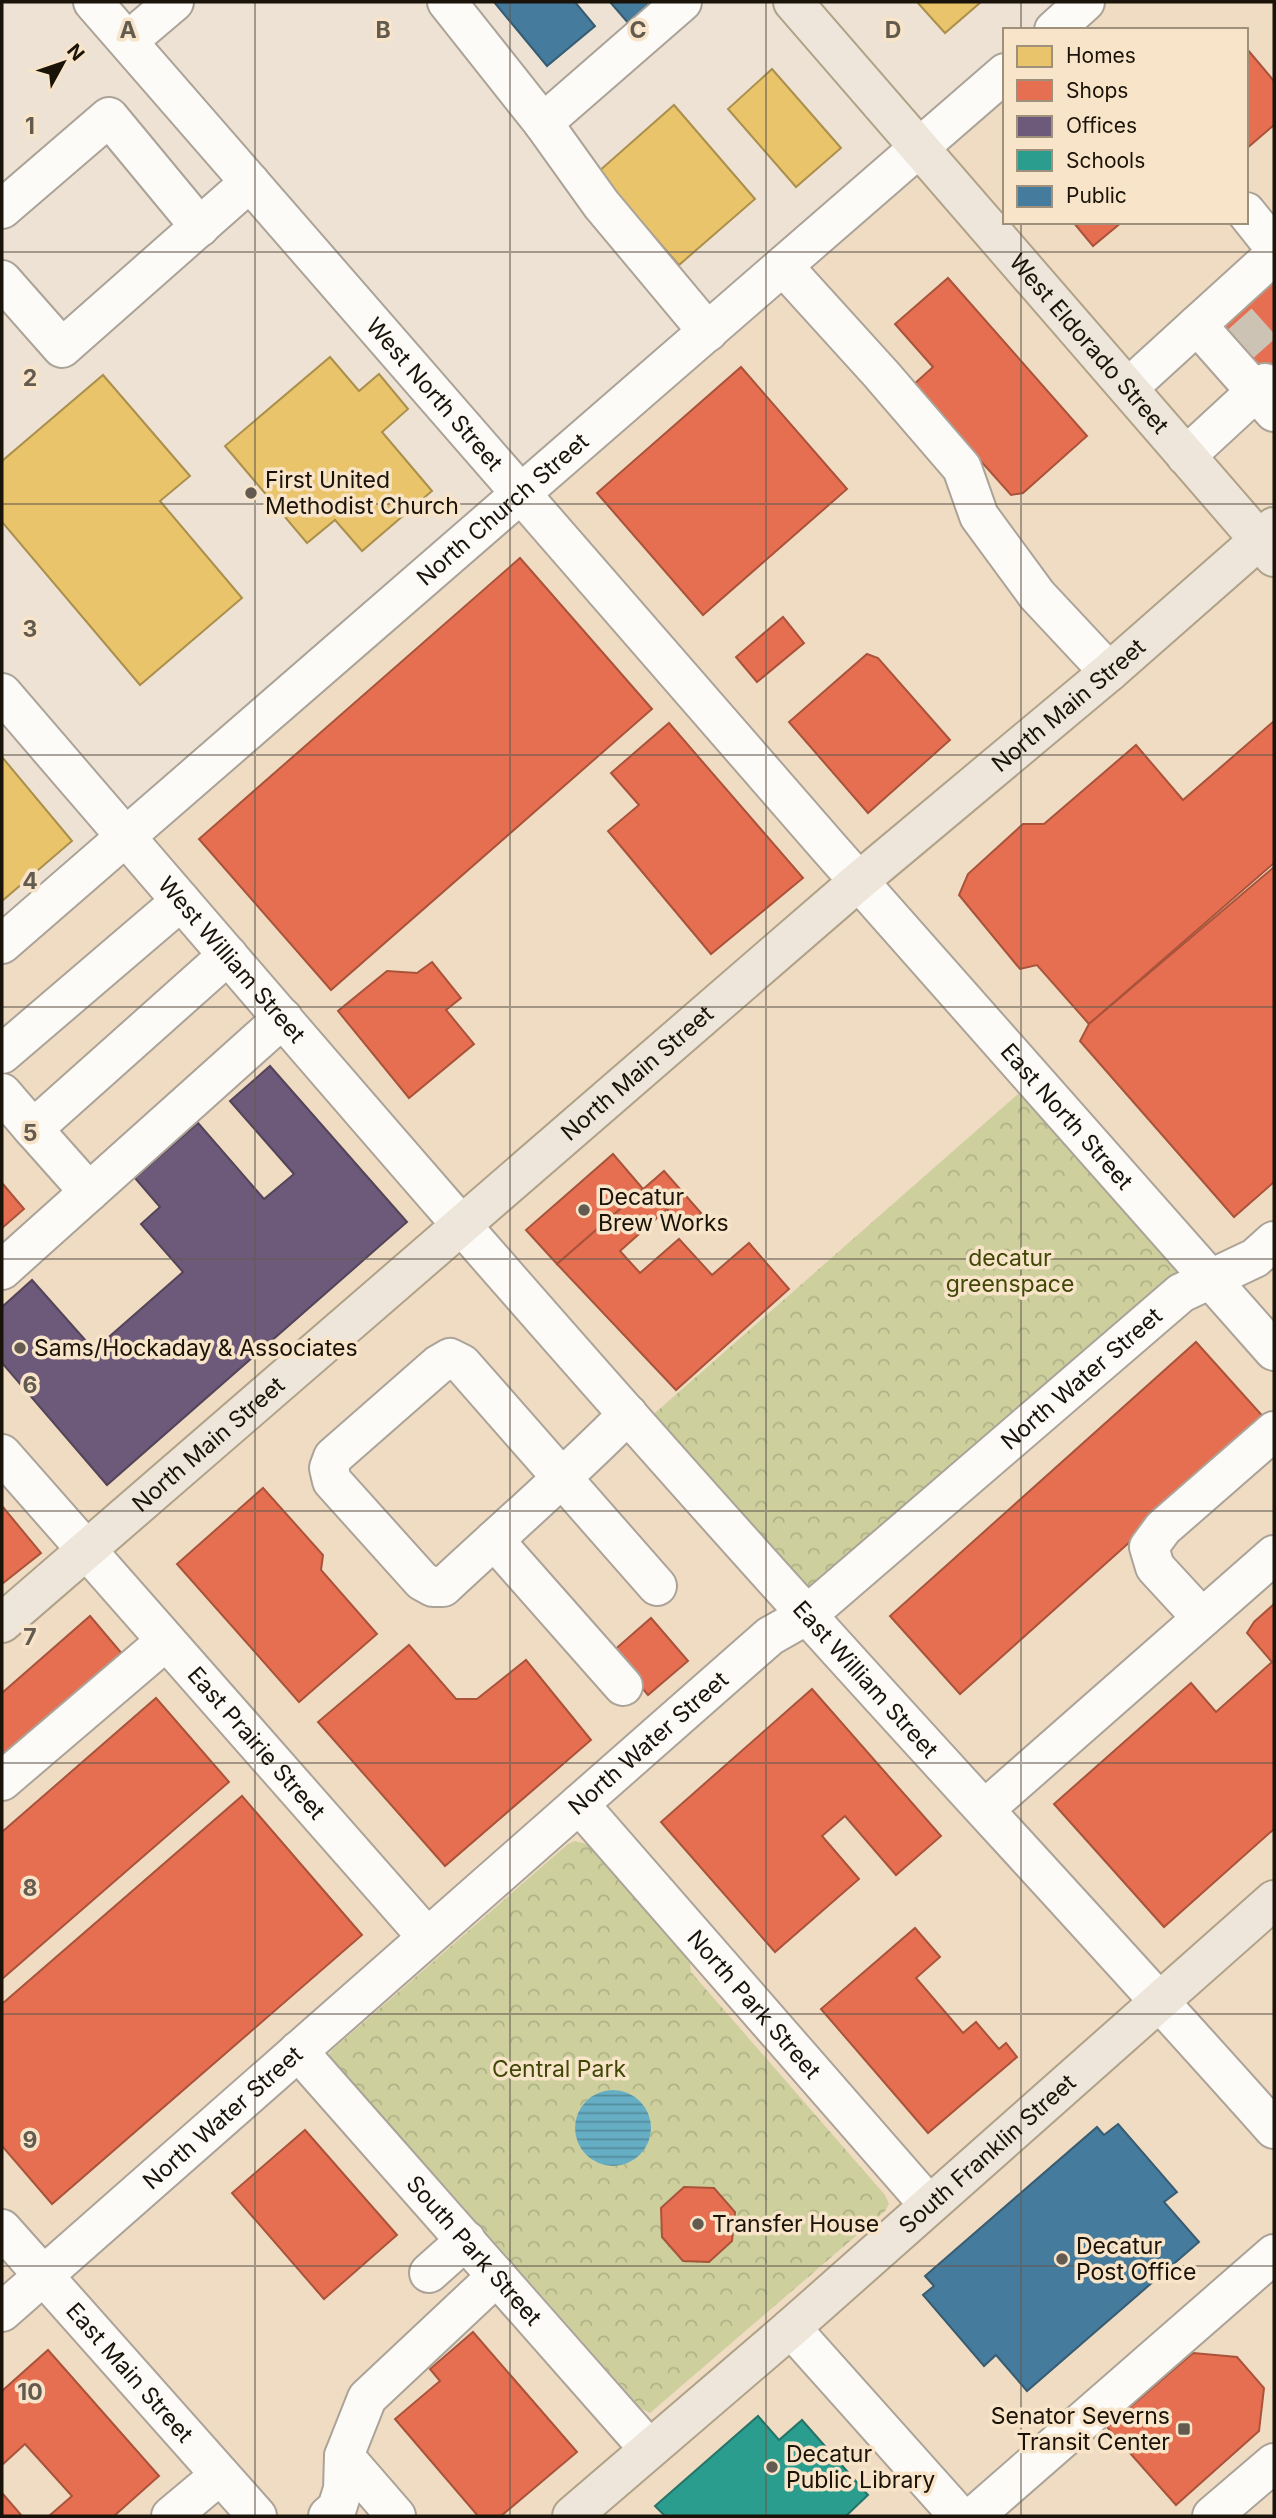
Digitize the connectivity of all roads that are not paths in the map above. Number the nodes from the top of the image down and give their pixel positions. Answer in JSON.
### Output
{"nodes":[{"id":1,"x":93,"y":2,"type":"edge"},
{"id":2,"x":174,"y":2,"type":"edge"},
{"id":3,"x":447,"y":2,"type":"edge"},
{"id":4,"x":681,"y":2,"type":"edge"},
{"id":5,"x":793,"y":2,"type":"edge"},
{"id":6,"x":1085,"y":2,"type":"edge"},
{"id":7,"x":1056,"y":28,"type":"edge"},
{"id":8,"x":128,"y":41,"type":"junction"},
{"id":9,"x":1003,"y":75,"type":"edge"},
{"id":10,"x":543,"y":123,"type":"junction"},
{"id":11,"x":919,"y":148,"type":"junction"},
{"id":12,"x":250,"y":182,"type":"junction"},
{"id":13,"x":2,"y":209,"type":"edge"},
{"id":14,"x":1248,"y":214,"type":"edge"},
{"id":15,"x":200,"y":227,"type":"junction"},
{"id":16,"x":1274,"y":247,"type":"edge"},
{"id":17,"x":1274,"y":255,"type":"edge"},
{"id":18,"x":783,"y":266,"type":"junction"},
{"id":19,"x":2,"y":280,"type":"edge"},
{"id":20,"x":1197,"y":325,"type":"junction"},
{"id":21,"x":708,"y":332,"type":"junction"},
{"id":22,"x":1128,"y":388,"type":"junction"},
{"id":23,"x":1265,"y":395,"type":"edge"},
{"id":24,"x":1186,"y":456,"type":"junction"},
{"id":25,"x":521,"y":494,"type":"junction"},
{"id":26,"x":1269,"y":541,"type":"edge"},
{"id":27,"x":1109,"y":672,"type":"junction"},
{"id":28,"x":2,"y":693,"type":"edge"},
{"id":29,"x":126,"y":837,"type":"junction"},
{"id":30,"x":859,"y":881,"type":"junction"},
{"id":31,"x":181,"y":901,"type":"junction"},
{"id":32,"x":2,"y":944,"type":"edge"},
{"id":33,"x":228,"y":955,"type":"junction"},
{"id":34,"x":283,"y":1018,"type":"junction"},
{"id":35,"x":2,"y":1054,"type":"edge"},
{"id":36,"x":2,"y":1093,"type":"edge"},
{"id":37,"x":33,"y":1129,"type":"junction"},
{"id":38,"x":89,"y":1192,"type":"junction"},
{"id":39,"x":461,"y":1224,"type":"junction"},
{"id":40,"x":1274,"y":1241,"type":"edge"},
{"id":41,"x":2,"y":1270,"type":"edge"},
{"id":42,"x":1210,"y":1279,"type":"junction"},
{"id":43,"x":1274,"y":1352,"type":"edge"},
{"id":44,"x":628,"y":1414,"type":"junction"},
{"id":45,"x":1274,"y":1431,"type":"edge"},
{"id":46,"x":2,"y":1454,"type":"edge"},
{"id":47,"x":562,"y":1476,"type":"junction"},
{"id":48,"x":494,"y":1540,"type":"junction"},
{"id":49,"x":85,"y":1550,"type":"junction"},
{"id":50,"x":1274,"y":1555,"type":"edge"},
{"id":51,"x":657,"y":1586,"type":"dead end"},
{"id":52,"x":807,"y":1615,"type":"junction"},
{"id":53,"x":1202,"y":1618,"type":"junction"},
{"id":54,"x":2,"y":1623,"type":"edge"},
{"id":55,"x":166,"y":1642,"type":"junction"},
{"id":56,"x":623,"y":1686,"type":"dead end"},
{"id":57,"x":2,"y":1781,"type":"edge"},
{"id":58,"x":579,"y":1804,"type":"junction"},
{"id":59,"x":985,"y":1809,"type":"junction"},
{"id":60,"x":1274,"y":1900,"type":"edge"},
{"id":61,"x":427,"y":1937,"type":"junction"},
{"id":62,"x":1159,"y":2000,"type":"junction"},
{"id":63,"x":298,"y":2051,"type":"junction"},
{"id":64,"x":1274,"y":2129,"type":"edge"},
{"id":65,"x":929,"y":2205,"type":"junction"},
{"id":66,"x":2,"y":2229,"type":"edge"},
{"id":67,"x":466,"y":2240,"type":"junction"},
{"id":68,"x":1274,"y":2254,"type":"edge"},
{"id":69,"x":429,"y":2273,"type":"dead end"},
{"id":70,"x":43,"y":2276,"type":"junction"},
{"id":71,"x":497,"y":2276,"type":"junction"},
{"id":72,"x":2,"y":2312,"type":"edge"},
{"id":73,"x":791,"y":2328,"type":"junction"},
{"id":74,"x":649,"y":2449,"type":"junction"},
{"id":75,"x":344,"y":2456,"type":"junction"},
{"id":76,"x":1274,"y":2463,"type":"edge"},
{"id":77,"x":220,"y":2474,"type":"junction"},
{"id":78,"x":171,"y":2516,"type":"edge"},
{"id":79,"x":257,"y":2516,"type":"edge"},
{"id":80,"x":328,"y":2516,"type":"edge"},
{"id":81,"x":396,"y":2516,"type":"edge"},
{"id":82,"x":572,"y":2516,"type":"edge"},
{"id":83,"x":959,"y":2516,"type":"edge"},
{"id":84,"x":974,"y":2516,"type":"edge"},
{"id":85,"x":1212,"y":2516,"type":"edge"}],
"edges":[{"from":1,"to":8,"type":"street","name":"West North Street"},
{"from":2,"to":8,"type":"street"},
{"from":3,"to":10,"type":"street"},
{"from":4,"to":10,"type":"street"},
{"from":5,"to":11,"type":"main road","name":"West Eldorado Street"},
{"from":6,"to":7,"type":"street"},
{"from":8,"to":12,"type":"street","name":"West North Street"},
{"from":9,"to":11,"type":"street","name":"North Church Street"},
{"from":10,"to":21,"type":"street"},
{"from":11,"to":18,"type":"street","name":"North Church Street"},
{"from":11,"to":22,"type":"main road","name":"West Eldorado Street"},
{"from":12,"to":15,"type":"street"},
{"from":12,"to":25,"type":"street","name":"West North Street"},
{"from":13,"to":15,"type":"street"},
{"from":14,"to":16,"type":"street"},
{"from":15,"to":19,"type":"street"},
{"from":17,"to":20,"type":"street"},
{"from":18,"to":21,"type":"street","name":"North Church Street"},
{"from":18,"to":27,"type":"street"},
{"from":20,"to":22,"type":"street"},
{"from":20,"to":23,"type":"street"},
{"from":21,"to":25,"type":"street","name":"North Church Street"},
{"from":22,"to":24,"type":"main road","name":"West Eldorado Street"},
{"from":23,"to":24,"type":"street"},
{"from":24,"to":26,"type":"main road","name":"West Eldorado Street"},
{"from":25,"to":29,"type":"street","name":"North Church Street"},
{"from":25,"to":30,"type":"street","name":"West North Street"},
{"from":26,"to":27,"type":"main road","name":"North Main Street"},
{"from":27,"to":30,"type":"main road","name":"North Main Street"},
{"from":28,"to":29,"type":"street","name":"West William Street"},
{"from":29,"to":31,"type":"street","name":"West William Street"},
{"from":29,"to":32,"type":"street","name":"North Church Street"},
{"from":30,"to":39,"type":"main road","name":"North Main Street"},
{"from":30,"to":42,"type":"street","name":"East North Street"},
{"from":31,"to":33,"type":"street","name":"West William Street"},
{"from":31,"to":35,"type":"street"},
{"from":33,"to":34,"type":"street","name":"West William Street"},
{"from":33,"to":37,"type":"street"},
{"from":34,"to":38,"type":"street"},
{"from":34,"to":39,"type":"street","name":"West William Street"},
{"from":36,"to":37,"type":"street"},
{"from":37,"to":38,"type":"street"},
{"from":38,"to":41,"type":"street"},
{"from":39,"to":44,"type":"street","name":"East William Street"},
{"from":39,"to":49,"type":"main road","name":"North Main Street"},
{"from":40,"to":42,"type":"street","name":"North Water Street"},
{"from":42,"to":43,"type":"street","name":"East North Street"},
{"from":42,"to":52,"type":"street","name":"North Water Street"},
{"from":44,"to":47,"type":"street"},
{"from":44,"to":52,"type":"street","name":"East William Street"},
{"from":45,"to":53,"type":"street"},
{"from":46,"to":49,"type":"street","name":"East Prairie Street"},
{"from":47,"to":48,"type":"street"},
{"from":47,"to":48,"type":"street"},
{"from":47,"to":51,"type":"street"},
{"from":48,"to":56,"type":"street"},
{"from":49,"to":54,"type":"main road","name":"North Main Street"},
{"from":49,"to":55,"type":"street","name":"East Prairie Street"},
{"from":50,"to":53,"type":"street"},
{"from":52,"to":58,"type":"street","name":"North Water Street"},
{"from":52,"to":59,"type":"street","name":"East William Street"},
{"from":53,"to":59,"type":"street"},
{"from":55,"to":57,"type":"street"},
{"from":55,"to":61,"type":"street","name":"East Prairie Street"},
{"from":58,"to":61,"type":"street","name":"North Water Street"},
{"from":58,"to":65,"type":"street","name":"North Park Street"},
{"from":59,"to":62,"type":"street","name":"East William Street"},
{"from":60,"to":62,"type":"main road","name":"South Franklin Street"},
{"from":61,"to":63,"type":"street","name":"North Water Street"},
{"from":62,"to":64,"type":"street","name":"East William Street"},
{"from":62,"to":65,"type":"main road","name":"South Franklin Street"},
{"from":63,"to":67,"type":"street","name":"South Park Street"},
{"from":63,"to":70,"type":"street","name":"North Water Street"},
{"from":65,"to":73,"type":"main road","name":"South Franklin Street"},
{"from":66,"to":70,"type":"street","name":"East Main Street"},
{"from":67,"to":69,"type":"street"},
{"from":67,"to":71,"type":"street","name":"South Park Street"},
{"from":68,"to":84,"type":"street"},
{"from":70,"to":72,"type":"street","name":"North Water Street"},
{"from":70,"to":77,"type":"street","name":"East Main Street"},
{"from":71,"to":74,"type":"street","name":"South Park Street"},
{"from":71,"to":75,"type":"street"},
{"from":73,"to":74,"type":"main road","name":"South Franklin Street"},
{"from":73,"to":83,"type":"street"},
{"from":74,"to":82,"type":"main road","name":"South Franklin Street"},
{"from":75,"to":80,"type":"street"},
{"from":75,"to":81,"type":"street"},
{"from":76,"to":85,"type":"street"},
{"from":77,"to":78,"type":"street"},
{"from":77,"to":79,"type":"street","name":"East Main Street"}]}
